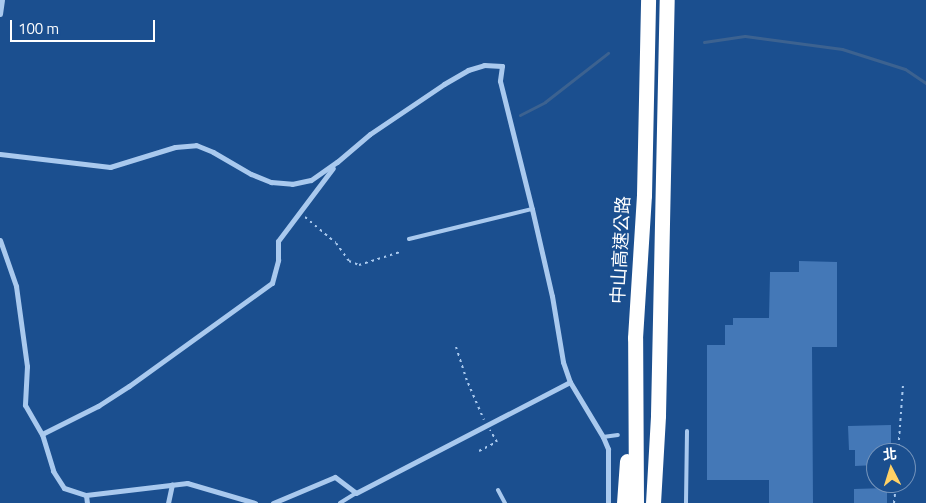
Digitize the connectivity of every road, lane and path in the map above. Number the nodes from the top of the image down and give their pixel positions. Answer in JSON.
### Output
{"nodes":[{"id":1,"x":2,"y":0,"type":"edge"},
{"id":2,"x":648,"y":0,"type":"edge"},
{"id":3,"x":667,"y":0,"type":"edge"},
{"id":4,"x":0,"y":14,"type":"edge"},
{"id":5,"x":0,"y":154,"type":"edge"},
{"id":6,"x":337,"y":162,"type":"junction"},
{"id":7,"x":532,"y":208,"type":"junction"},
{"id":8,"x":300,"y":212,"type":"junction"},
{"id":9,"x":409,"y":238,"type":"dead end"},
{"id":10,"x":0,"y":240,"type":"edge"},
{"id":11,"x":400,"y":252,"type":"dead end"},
{"id":12,"x":635,"y":338,"type":"junction"},
{"id":13,"x":456,"y":347,"type":"dead end"},
{"id":14,"x":570,"y":382,"type":"junction"},
{"id":15,"x":903,"y":384,"type":"dead end"},
{"id":16,"x":487,"y":426,"type":"junction"},
{"id":17,"x":687,"y":431,"type":"dead end"},
{"id":18,"x":42,"y":434,"type":"junction"},
{"id":19,"x":618,"y":436,"type":"dead end"},
{"id":20,"x":603,"y":437,"type":"junction"},
{"id":21,"x":899,"y":443,"type":"edge"},
{"id":22,"x":479,"y":451,"type":"dead end"},
{"id":23,"x":172,"y":484,"type":"junction"},
{"id":24,"x":498,"y":490,"type":"dead end"},
{"id":25,"x":356,"y":493,"type":"junction"},
{"id":26,"x":86,"y":495,"type":"junction"},
{"id":27,"x":87,"y":503,"type":"edge"},
{"id":28,"x":168,"y":503,"type":"edge"},
{"id":29,"x":255,"y":503,"type":"edge"},
{"id":30,"x":273,"y":503,"type":"edge"},
{"id":31,"x":340,"y":503,"type":"edge"},
{"id":32,"x":505,"y":503,"type":"edge"},
{"id":33,"x":608,"y":503,"type":"edge"},
{"id":34,"x":624,"y":503,"type":"edge"},
{"id":35,"x":636,"y":503,"type":"edge"},
{"id":36,"x":653,"y":503,"type":"edge"},
{"id":37,"x":686,"y":503,"type":"edge"}],
"edges":[{"from":1,"to":4,"type":"street"},
{"from":2,"to":12,"type":"highway","name":"中山高速公路"},
{"from":3,"to":36,"type":"highway"},
{"from":5,"to":6,"type":"street"},
{"from":6,"to":7,"type":"street"},
{"from":6,"to":8,"type":"street"},
{"from":7,"to":9,"type":"lane"},
{"from":7,"to":14,"type":"street"},
{"from":8,"to":11,"type":"path"},
{"from":8,"to":18,"type":"street"},
{"from":10,"to":18,"type":"street"},
{"from":12,"to":34,"type":"highway"},
{"from":12,"to":35,"type":"highway","name":"中山高速公路"},
{"from":13,"to":16,"type":"path"},
{"from":14,"to":16,"type":"street"},
{"from":14,"to":20,"type":"street"},
{"from":15,"to":21,"type":"path"},
{"from":16,"to":22,"type":"path"},
{"from":16,"to":25,"type":"street"},
{"from":17,"to":37,"type":"lane"},
{"from":18,"to":26,"type":"street"},
{"from":19,"to":20,"type":"lane"},
{"from":20,"to":33,"type":"street"},
{"from":23,"to":26,"type":"street"},
{"from":23,"to":28,"type":"street"},
{"from":23,"to":29,"type":"street"},
{"from":24,"to":32,"type":"lane"},
{"from":25,"to":30,"type":"street"},
{"from":25,"to":31,"type":"lane"},
{"from":26,"to":27,"type":"street"}]}
